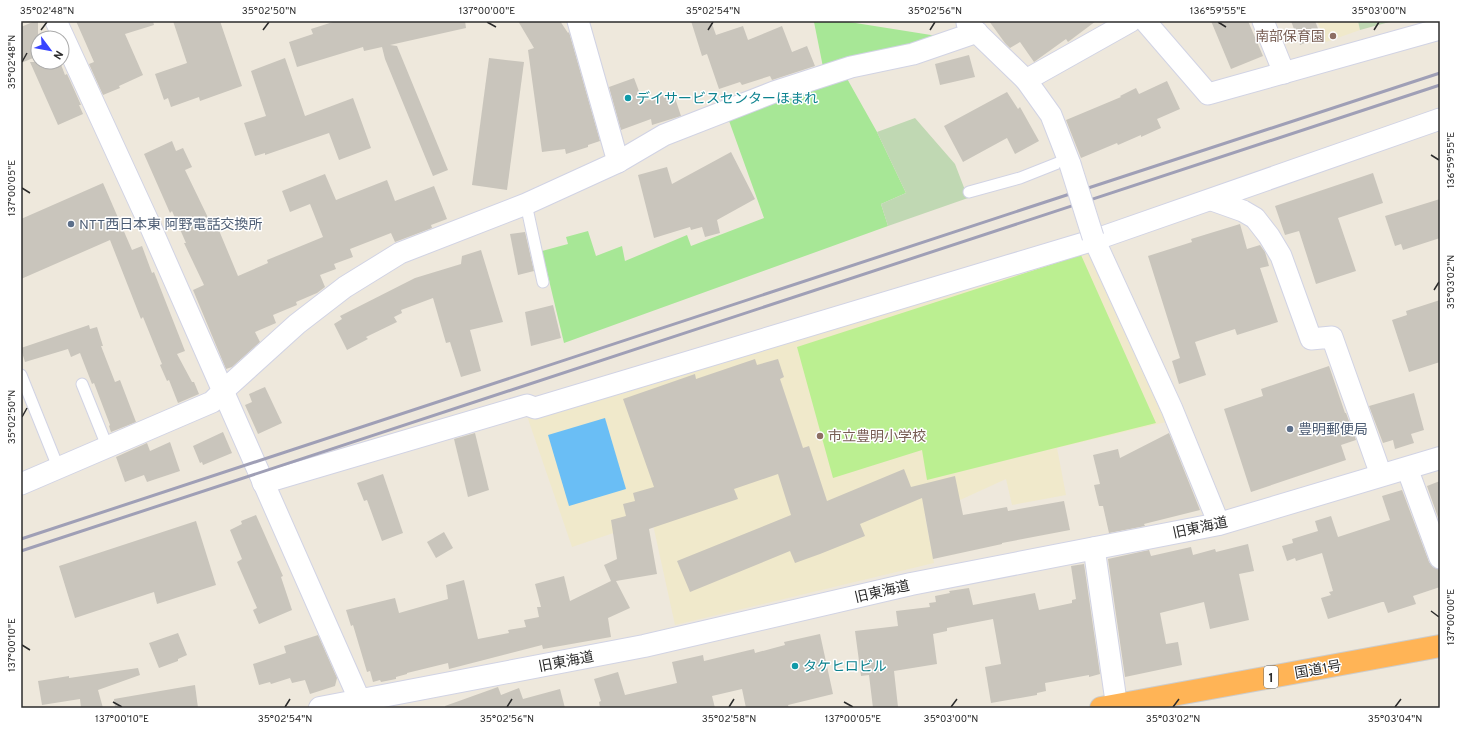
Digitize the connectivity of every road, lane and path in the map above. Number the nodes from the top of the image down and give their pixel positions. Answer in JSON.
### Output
{"nodes":[{"id":1,"x":56,"y":21,"type":"edge"},
{"id":2,"x":578,"y":21,"type":"edge"},
{"id":3,"x":1131,"y":21,"type":"edge"},
{"id":4,"x":1145,"y":21,"type":"edge"},
{"id":5,"x":1263,"y":21,"type":"edge"},
{"id":6,"x":970,"y":27,"type":"edge"},
{"id":7,"x":1440,"y":29,"type":"edge"},
{"id":8,"x":1284,"y":73,"type":"junction"},
{"id":9,"x":1026,"y":80,"type":"junction"},
{"id":10,"x":1440,"y":120,"type":"edge"},
{"id":11,"x":1069,"y":161,"type":"junction"},
{"id":12,"x":618,"y":162,"type":"junction"},
{"id":13,"x":969,"y":192,"type":"dead end"},
{"id":14,"x":1212,"y":200,"type":"junction"},
{"id":15,"x":526,"y":204,"type":"junction"},
{"id":16,"x":1094,"y":239,"type":"junction"},
{"id":17,"x":542,"y":282,"type":"dead end"},
{"id":18,"x":21,"y":375,"type":"edge"},
{"id":19,"x":82,"y":384,"type":"dead end"},
{"id":20,"x":223,"y":391,"type":"junction"},
{"id":21,"x":107,"y":446,"type":"junction"},
{"id":22,"x":1440,"y":458,"type":"edge"},
{"id":23,"x":58,"y":467,"type":"junction"},
{"id":24,"x":1407,"y":468,"type":"junction"},
{"id":25,"x":1381,"y":475,"type":"junction"},
{"id":26,"x":21,"y":484,"type":"edge"},
{"id":27,"x":263,"y":484,"type":"junction"},
{"id":28,"x":1219,"y":524,"type":"junction"},
{"id":29,"x":1094,"y":548,"type":"junction"},
{"id":30,"x":1440,"y":558,"type":"edge"},
{"id":31,"x":1440,"y":646,"type":"edge"},
{"id":32,"x":361,"y":704,"type":"edge"},
{"id":33,"x":1112,"y":707,"type":"edge"},
{"id":34,"x":320,"y":708,"type":"edge"}],
"edges":[{"from":1,"to":20,"type":"street"},
{"from":2,"to":12,"type":"street"},
{"from":3,"to":9,"type":"street"},
{"from":4,"to":8,"type":"street"},
{"from":5,"to":8,"type":"street"},
{"from":6,"to":9,"type":"street"},
{"from":6,"to":12,"type":"street"},
{"from":7,"to":8,"type":"street"},
{"from":9,"to":11,"type":"street"},
{"from":10,"to":14,"type":"street"},
{"from":11,"to":13,"type":"lane"},
{"from":11,"to":16,"type":"street","bridge":true},
{"from":12,"to":15,"type":"street"},
{"from":14,"to":16,"type":"street"},
{"from":14,"to":25,"type":"street"},
{"from":15,"to":17,"type":"lane"},
{"from":15,"to":20,"type":"street"},
{"from":16,"to":27,"type":"street"},
{"from":16,"to":28,"type":"street"},
{"from":18,"to":23,"type":"lane"},
{"from":19,"to":21,"type":"lane"},
{"from":20,"to":21,"type":"street"},
{"from":20,"to":27,"type":"street"},
{"from":21,"to":23,"type":"street"},
{"from":22,"to":24,"type":"street","name":"旧東海道"},
{"from":23,"to":26,"type":"street"},
{"from":24,"to":25,"type":"street","name":"旧東海道"},
{"from":24,"to":30,"type":"street"},
{"from":25,"to":28,"type":"street","name":"旧東海道"},
{"from":27,"to":32,"type":"street"},
{"from":28,"to":29,"type":"street","name":"旧東海道"},
{"from":29,"to":32,"type":"street","name":"旧東海道"},
{"from":29,"to":33,"type":"street"},
{"from":31,"to":33,"type":"highway","name":"国道1号","number":"1"},
{"from":32,"to":34,"type":"street","name":"旧東海道"}]}
